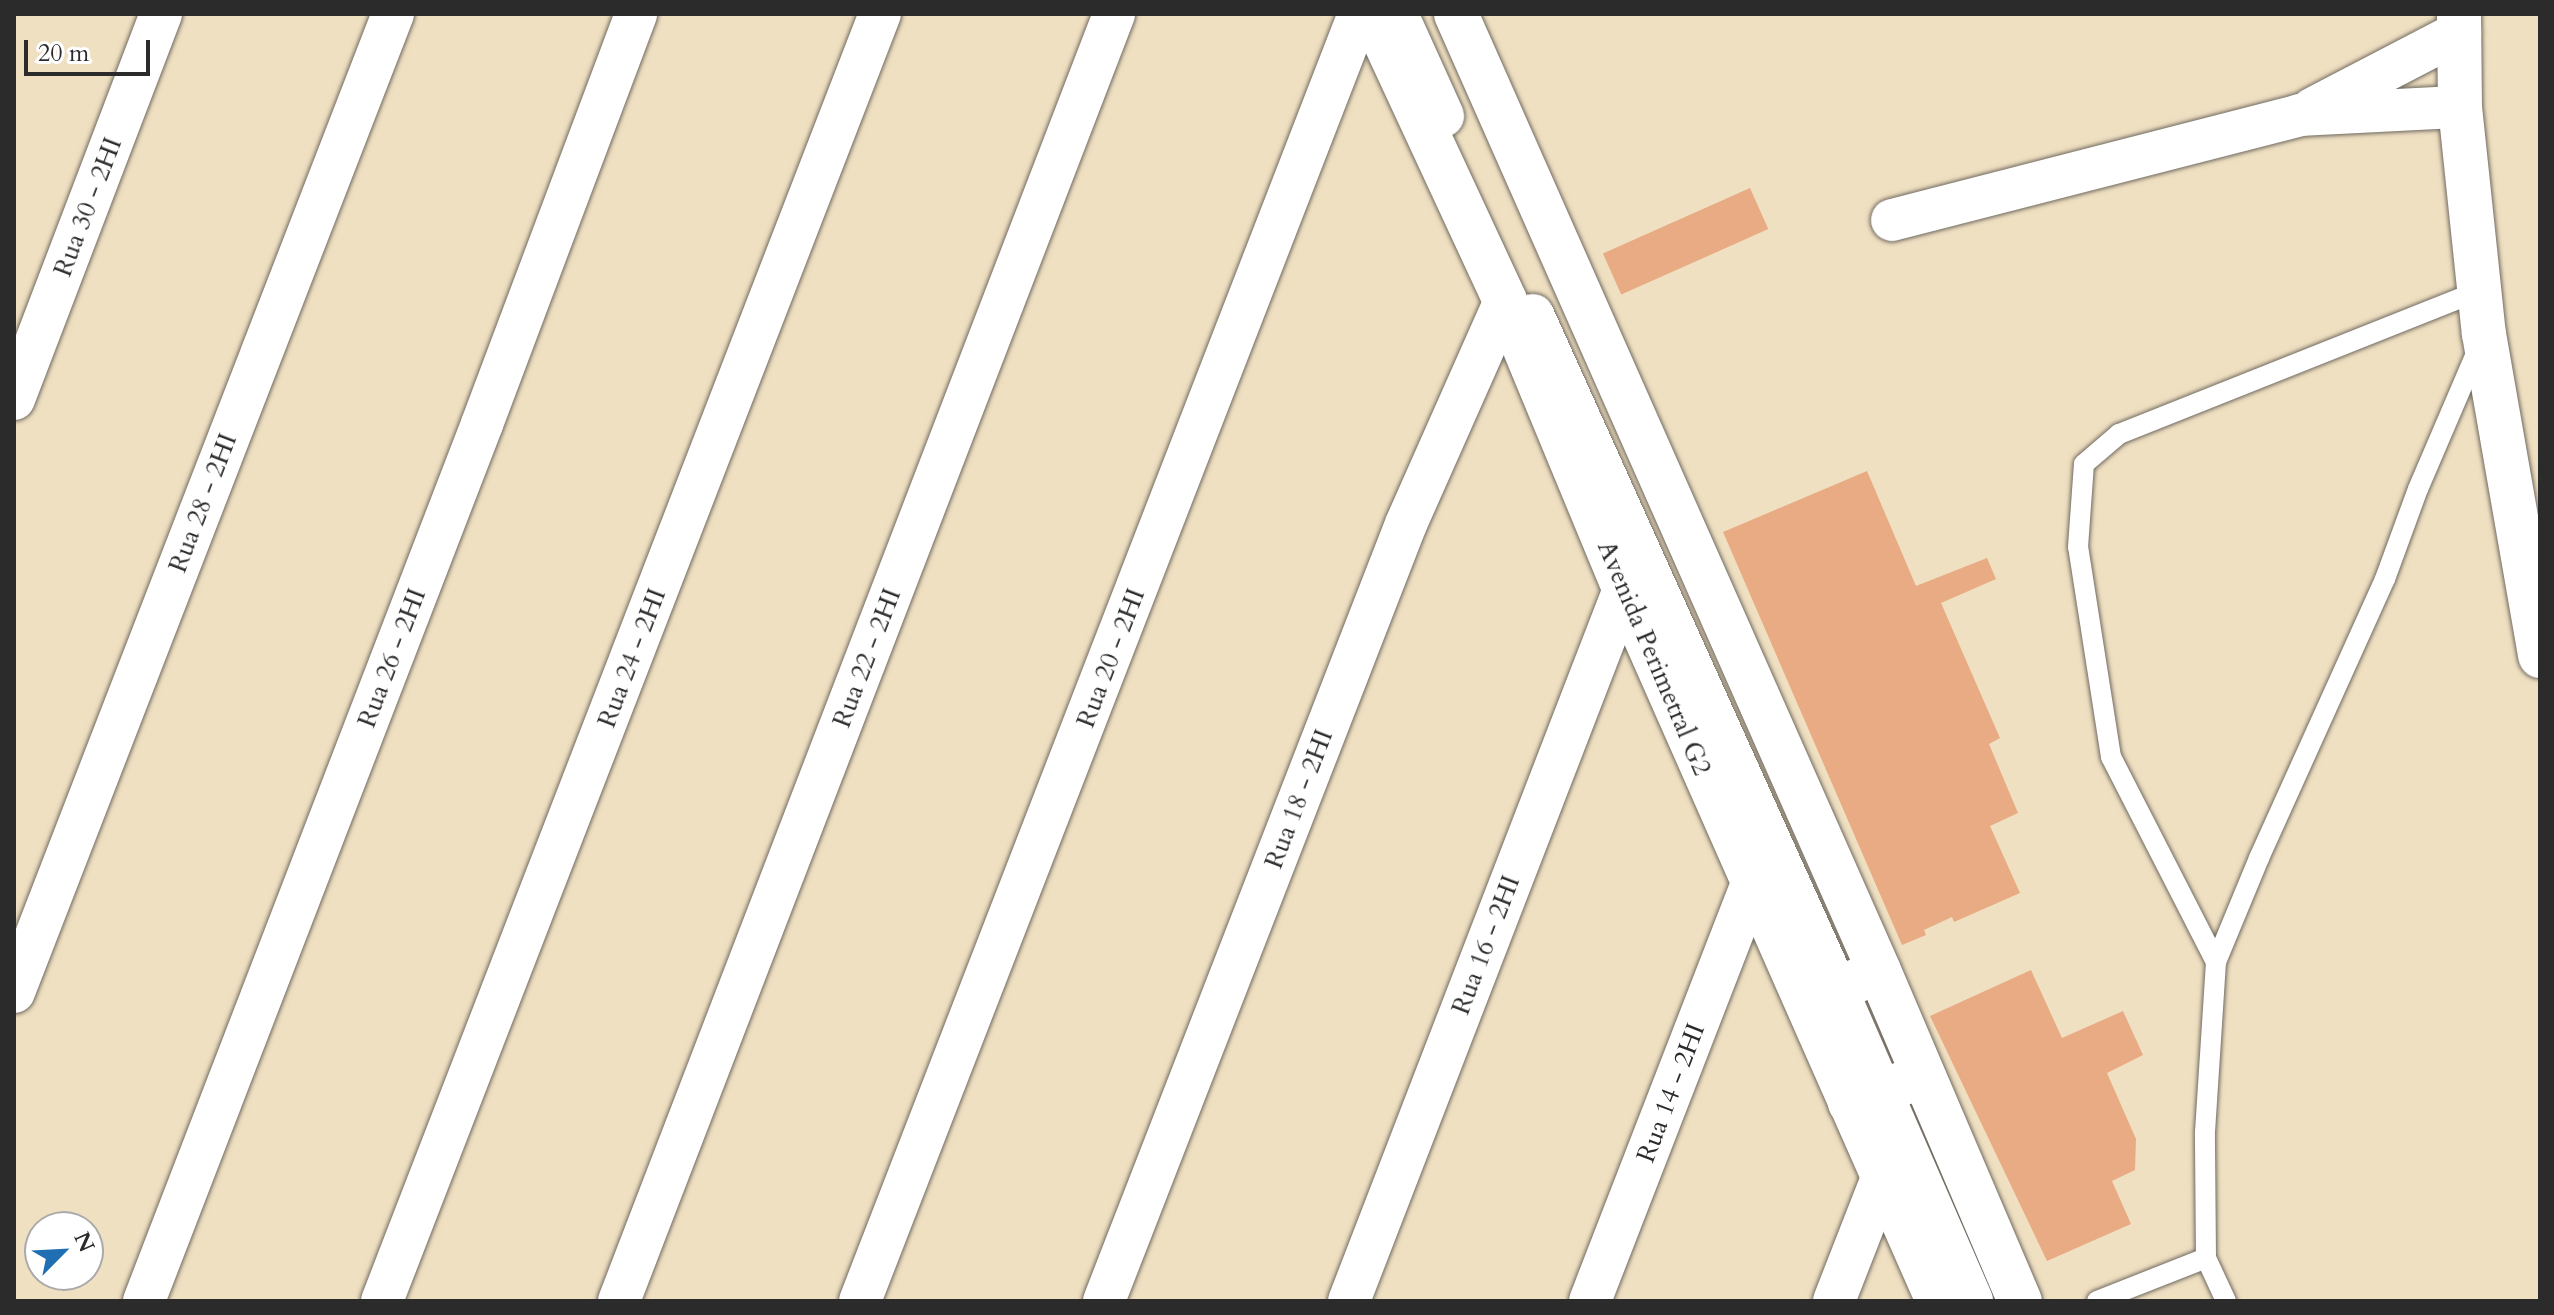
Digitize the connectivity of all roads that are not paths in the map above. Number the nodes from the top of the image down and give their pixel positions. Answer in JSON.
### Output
{"nodes":[{"id":1,"x":161,"y":14,"type":"edge"},
{"id":2,"x":393,"y":14,"type":"edge"},
{"id":3,"x":636,"y":14,"type":"edge"},
{"id":4,"x":880,"y":14,"type":"edge"},
{"id":5,"x":1114,"y":14,"type":"edge"},
{"id":6,"x":1359,"y":14,"type":"edge"},
{"id":7,"x":1372,"y":14,"type":"edge"},
{"id":8,"x":1397,"y":14,"type":"edge"},
{"id":9,"x":1456,"y":14,"type":"edge"},
{"id":10,"x":2460,"y":23,"type":"edge"},
{"id":11,"x":2460,"y":107,"type":"junction"},
{"id":12,"x":2300,"y":115,"type":"junction"},
{"id":13,"x":1892,"y":220,"type":"dead end"},
{"id":14,"x":2480,"y":290,"type":"junction"},
{"id":15,"x":1505,"y":301,"type":"junction"},
{"id":16,"x":2484,"y":334,"type":"junction"},
{"id":17,"x":14,"y":399,"type":"edge"},
{"id":18,"x":1624,"y":589,"type":"junction"},
{"id":19,"x":2540,"y":656,"type":"edge"},
{"id":20,"x":1752,"y":884,"type":"junction"},
{"id":21,"x":2216,"y":962,"type":"junction"},
{"id":22,"x":1879,"y":971,"type":"junction"},
{"id":23,"x":14,"y":992,"type":"edge"},
{"id":24,"x":1823,"y":996,"type":"junction"},
{"id":25,"x":1923,"y":1076,"type":"junction"},
{"id":26,"x":1865,"y":1098,"type":"junction"},
{"id":27,"x":1882,"y":1178,"type":"junction"},
{"id":28,"x":2206,"y":1258,"type":"junction"},
{"id":29,"x":144,"y":1301,"type":"edge"},
{"id":30,"x":382,"y":1301,"type":"edge"},
{"id":31,"x":619,"y":1301,"type":"edge"},
{"id":32,"x":860,"y":1301,"type":"edge"},
{"id":33,"x":1104,"y":1301,"type":"edge"},
{"id":34,"x":1349,"y":1301,"type":"edge"},
{"id":35,"x":1590,"y":1301,"type":"edge"},
{"id":36,"x":1834,"y":1301,"type":"edge"},
{"id":37,"x":1938,"y":1301,"type":"edge"},
{"id":38,"x":1972,"y":1301,"type":"edge"},
{"id":39,"x":2020,"y":1301,"type":"edge"},
{"id":40,"x":2097,"y":1301,"type":"edge"},
{"id":41,"x":2226,"y":1301,"type":"edge"}],
"edges":[{"from":1,"to":17,"type":"street","name":"Rua 30 - 2HI"},
{"from":2,"to":23,"type":"street","name":"Rua 28 - 2HI"},
{"from":3,"to":29,"type":"street","name":"Rua 26 - 2HI"},
{"from":4,"to":30,"type":"street","name":"Rua 24 - 2HI"},
{"from":5,"to":31,"type":"street","name":"Rua 22 - 2HI"},
{"from":6,"to":32,"type":"street","name":"Rua 20 - 2HI"},
{"from":7,"to":15,"type":"main road","name":"Avenida Perimetral G2"},
{"from":8,"to":24,"type":"street"},
{"from":9,"to":22,"type":"main road"},
{"from":10,"to":11,"type":"main road"},
{"from":10,"to":12,"type":"street"},
{"from":11,"to":12,"type":"street"},
{"from":11,"to":14,"type":"main road"},
{"from":12,"to":13,"type":"street"},
{"from":14,"to":16,"type":"main road"},
{"from":14,"to":21,"type":"lane"},
{"from":15,"to":18,"type":"main road","name":"Avenida Perimetral G2"},
{"from":15,"to":33,"type":"street","name":"Rua 18 - 2HI"},
{"from":16,"to":19,"type":"main road"},
{"from":16,"to":21,"type":"lane"},
{"from":18,"to":20,"type":"main road","name":"Avenida Perimetral G2"},
{"from":18,"to":34,"type":"street","name":"Rua 16 - 2HI"},
{"from":20,"to":24,"type":"main road","name":"Avenida Perimetral G2"},
{"from":20,"to":35,"type":"street","name":"Rua 14 - 2HI"},
{"from":21,"to":28,"type":"lane"},
{"from":22,"to":24,"type":"main road"},
{"from":22,"to":25,"type":"main road"},
{"from":24,"to":26,"type":"main road","name":"Avenida Perimetral G2"},
{"from":25,"to":26,"type":"main road"},
{"from":25,"to":39,"type":"main road"},
{"from":26,"to":27,"type":"main road","name":"Avenida Perimetral G2"},
{"from":26,"to":38,"type":"street"},
{"from":27,"to":36,"type":"street"},
{"from":27,"to":37,"type":"main road","name":"Avenida Perimetral G2"},
{"from":28,"to":40,"type":"lane"},
{"from":28,"to":41,"type":"lane"}]}
